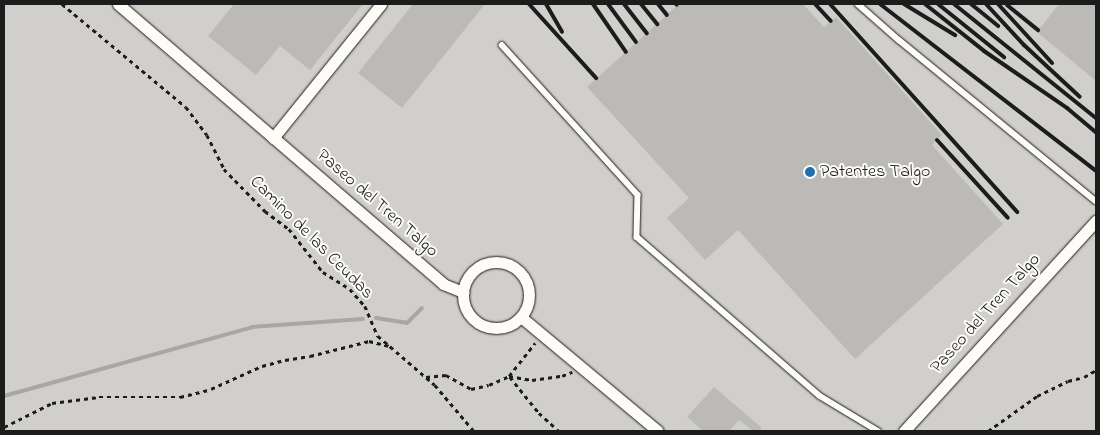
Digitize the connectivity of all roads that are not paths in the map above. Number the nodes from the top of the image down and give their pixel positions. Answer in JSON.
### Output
{"nodes":[{"id":1,"x":118,"y":4,"type":"edge"},
{"id":2,"x":381,"y":4,"type":"edge"},
{"id":3,"x":858,"y":4,"type":"edge"},
{"id":4,"x":502,"y":45,"type":"dead end"},
{"id":5,"x":273,"y":138,"type":"junction"},
{"id":6,"x":1096,"y":201,"type":"edge"},
{"id":7,"x":1096,"y":221,"type":"edge"},
{"id":8,"x":462,"y":292,"type":"junction"},
{"id":9,"x":521,"y":317,"type":"junction"},
{"id":10,"x":658,"y":431,"type":"edge"},
{"id":11,"x":878,"y":431,"type":"edge"},
{"id":12,"x":904,"y":431,"type":"edge"}],
"edges":[{"from":1,"to":5,"type":"street","name":"Paseo del Tren Talgo"},
{"from":2,"to":5,"type":"street"},
{"from":3,"to":6,"type":"lane"},
{"from":4,"to":11,"type":"lane"},
{"from":5,"to":8,"type":"street","name":"Paseo del Tren Talgo"},
{"from":7,"to":12,"type":"street","name":"Paseo del Tren Talgo"},
{"from":8,"to":9,"type":"street"},
{"from":8,"to":9,"type":"street"},
{"from":9,"to":10,"type":"street"}]}
